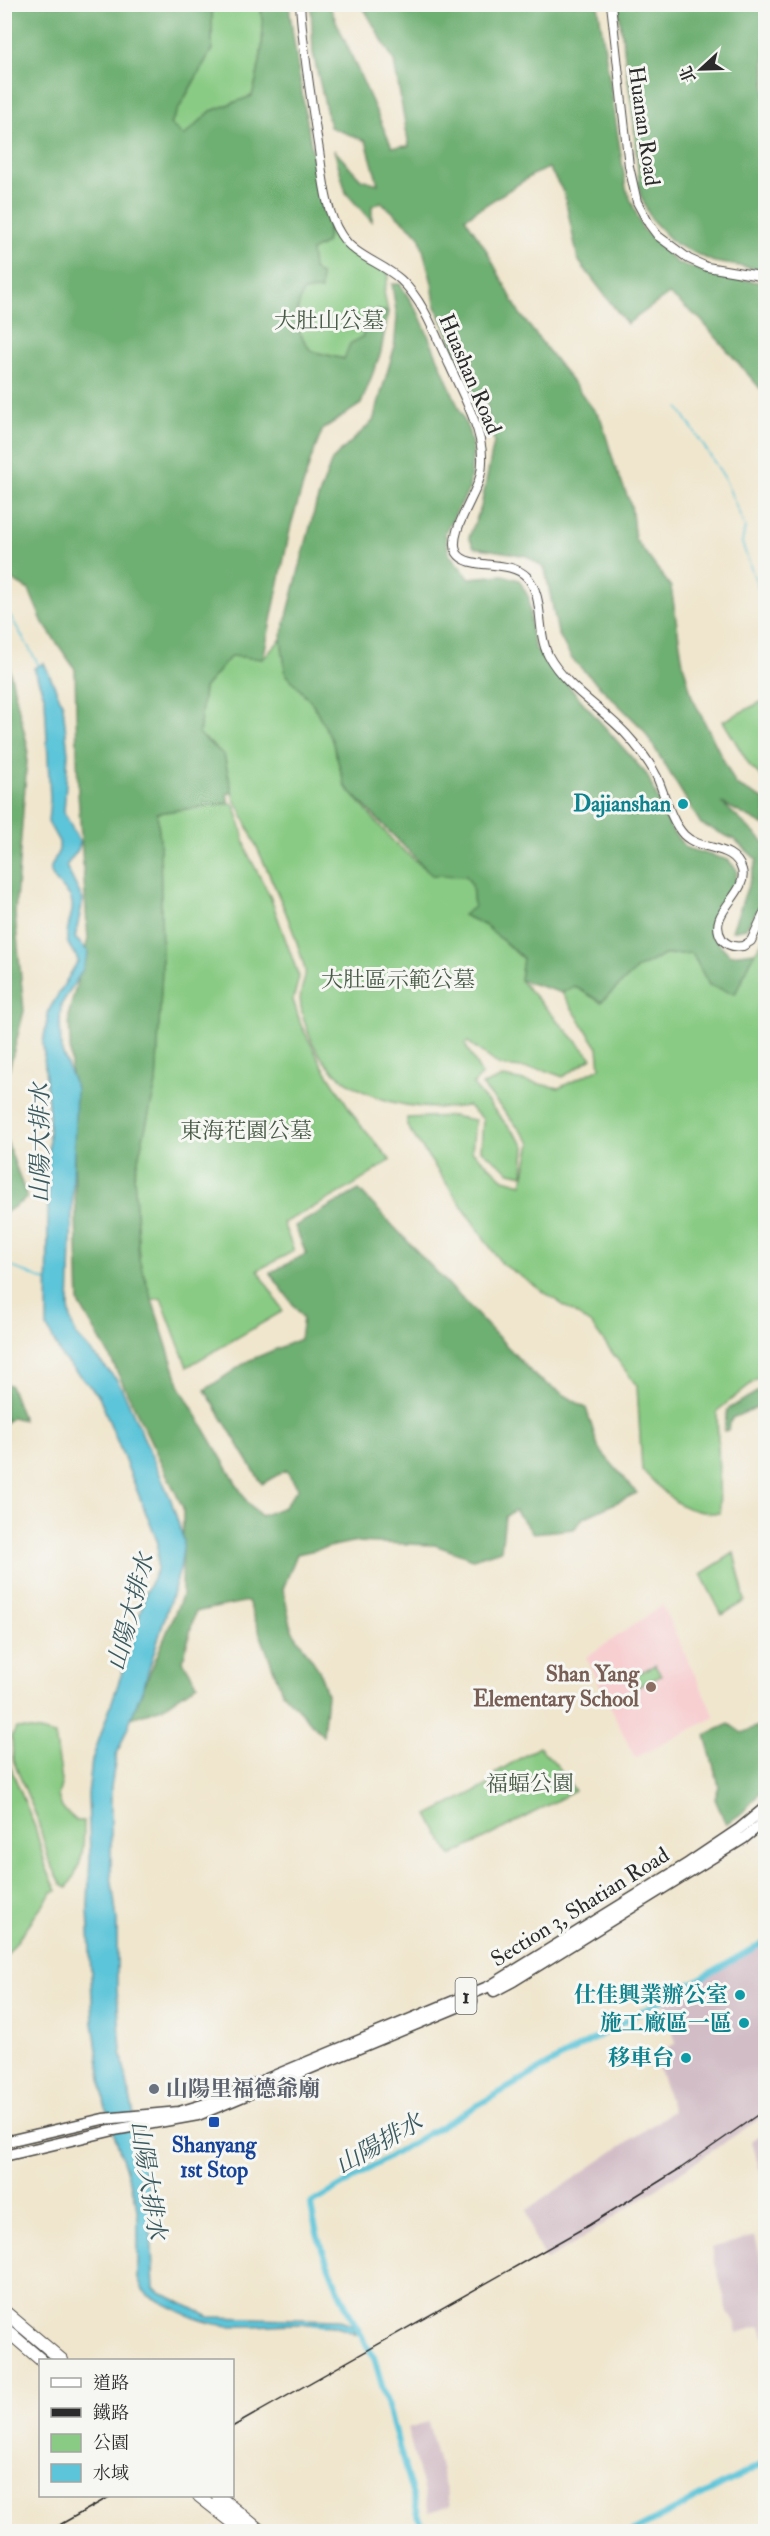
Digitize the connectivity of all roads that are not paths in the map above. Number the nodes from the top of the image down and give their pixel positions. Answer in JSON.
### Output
{"nodes":[{"id":1,"x":300,"y":4,"type":"edge"},
{"id":2,"x":611,"y":4,"type":"edge"},
{"id":3,"x":765,"y":277,"type":"edge"},
{"id":4,"x":765,"y":909,"type":"edge"},
{"id":5,"x":765,"y":1807,"type":"edge"},
{"id":6,"x":765,"y":1820,"type":"edge"},
{"id":7,"x":583,"y":1933,"type":"junction"},
{"id":8,"x":134,"y":2121,"type":"junction"},
{"id":9,"x":4,"y":2142,"type":"edge"},
{"id":10,"x":4,"y":2156,"type":"edge"},
{"id":11,"x":4,"y":2311,"type":"edge"},
{"id":12,"x":4,"y":2328,"type":"edge"},
{"id":13,"x":39,"y":2359,"type":"edge"},
{"id":14,"x":60,"y":2359,"type":"edge"},
{"id":15,"x":201,"y":2497,"type":"edge"},
{"id":16,"x":219,"y":2497,"type":"edge"},
{"id":17,"x":245,"y":2532,"type":"edge"},
{"id":18,"x":262,"y":2532,"type":"edge"}],
"edges":[{"from":1,"to":4,"type":"street","name":"Huashan Road"},
{"from":2,"to":3,"type":"street","name":"Huanan Road"},
{"from":5,"to":7,"type":"main road","name":"Section 3, Shatian Road","number":"1"},
{"from":6,"to":7,"type":"main road","name":"Section 3, Shatian Road","number":"1"},
{"from":7,"to":8,"type":"main road","name":"Section 3, Shatian Road","number":"1"},
{"from":8,"to":9,"type":"main road","number":"1"},
{"from":8,"to":10,"type":"main road","number":"1"},
{"from":11,"to":14,"type":"highway"},
{"from":12,"to":13,"type":"highway"},
{"from":15,"to":17,"type":"highway"},
{"from":16,"to":18,"type":"highway"}]}
